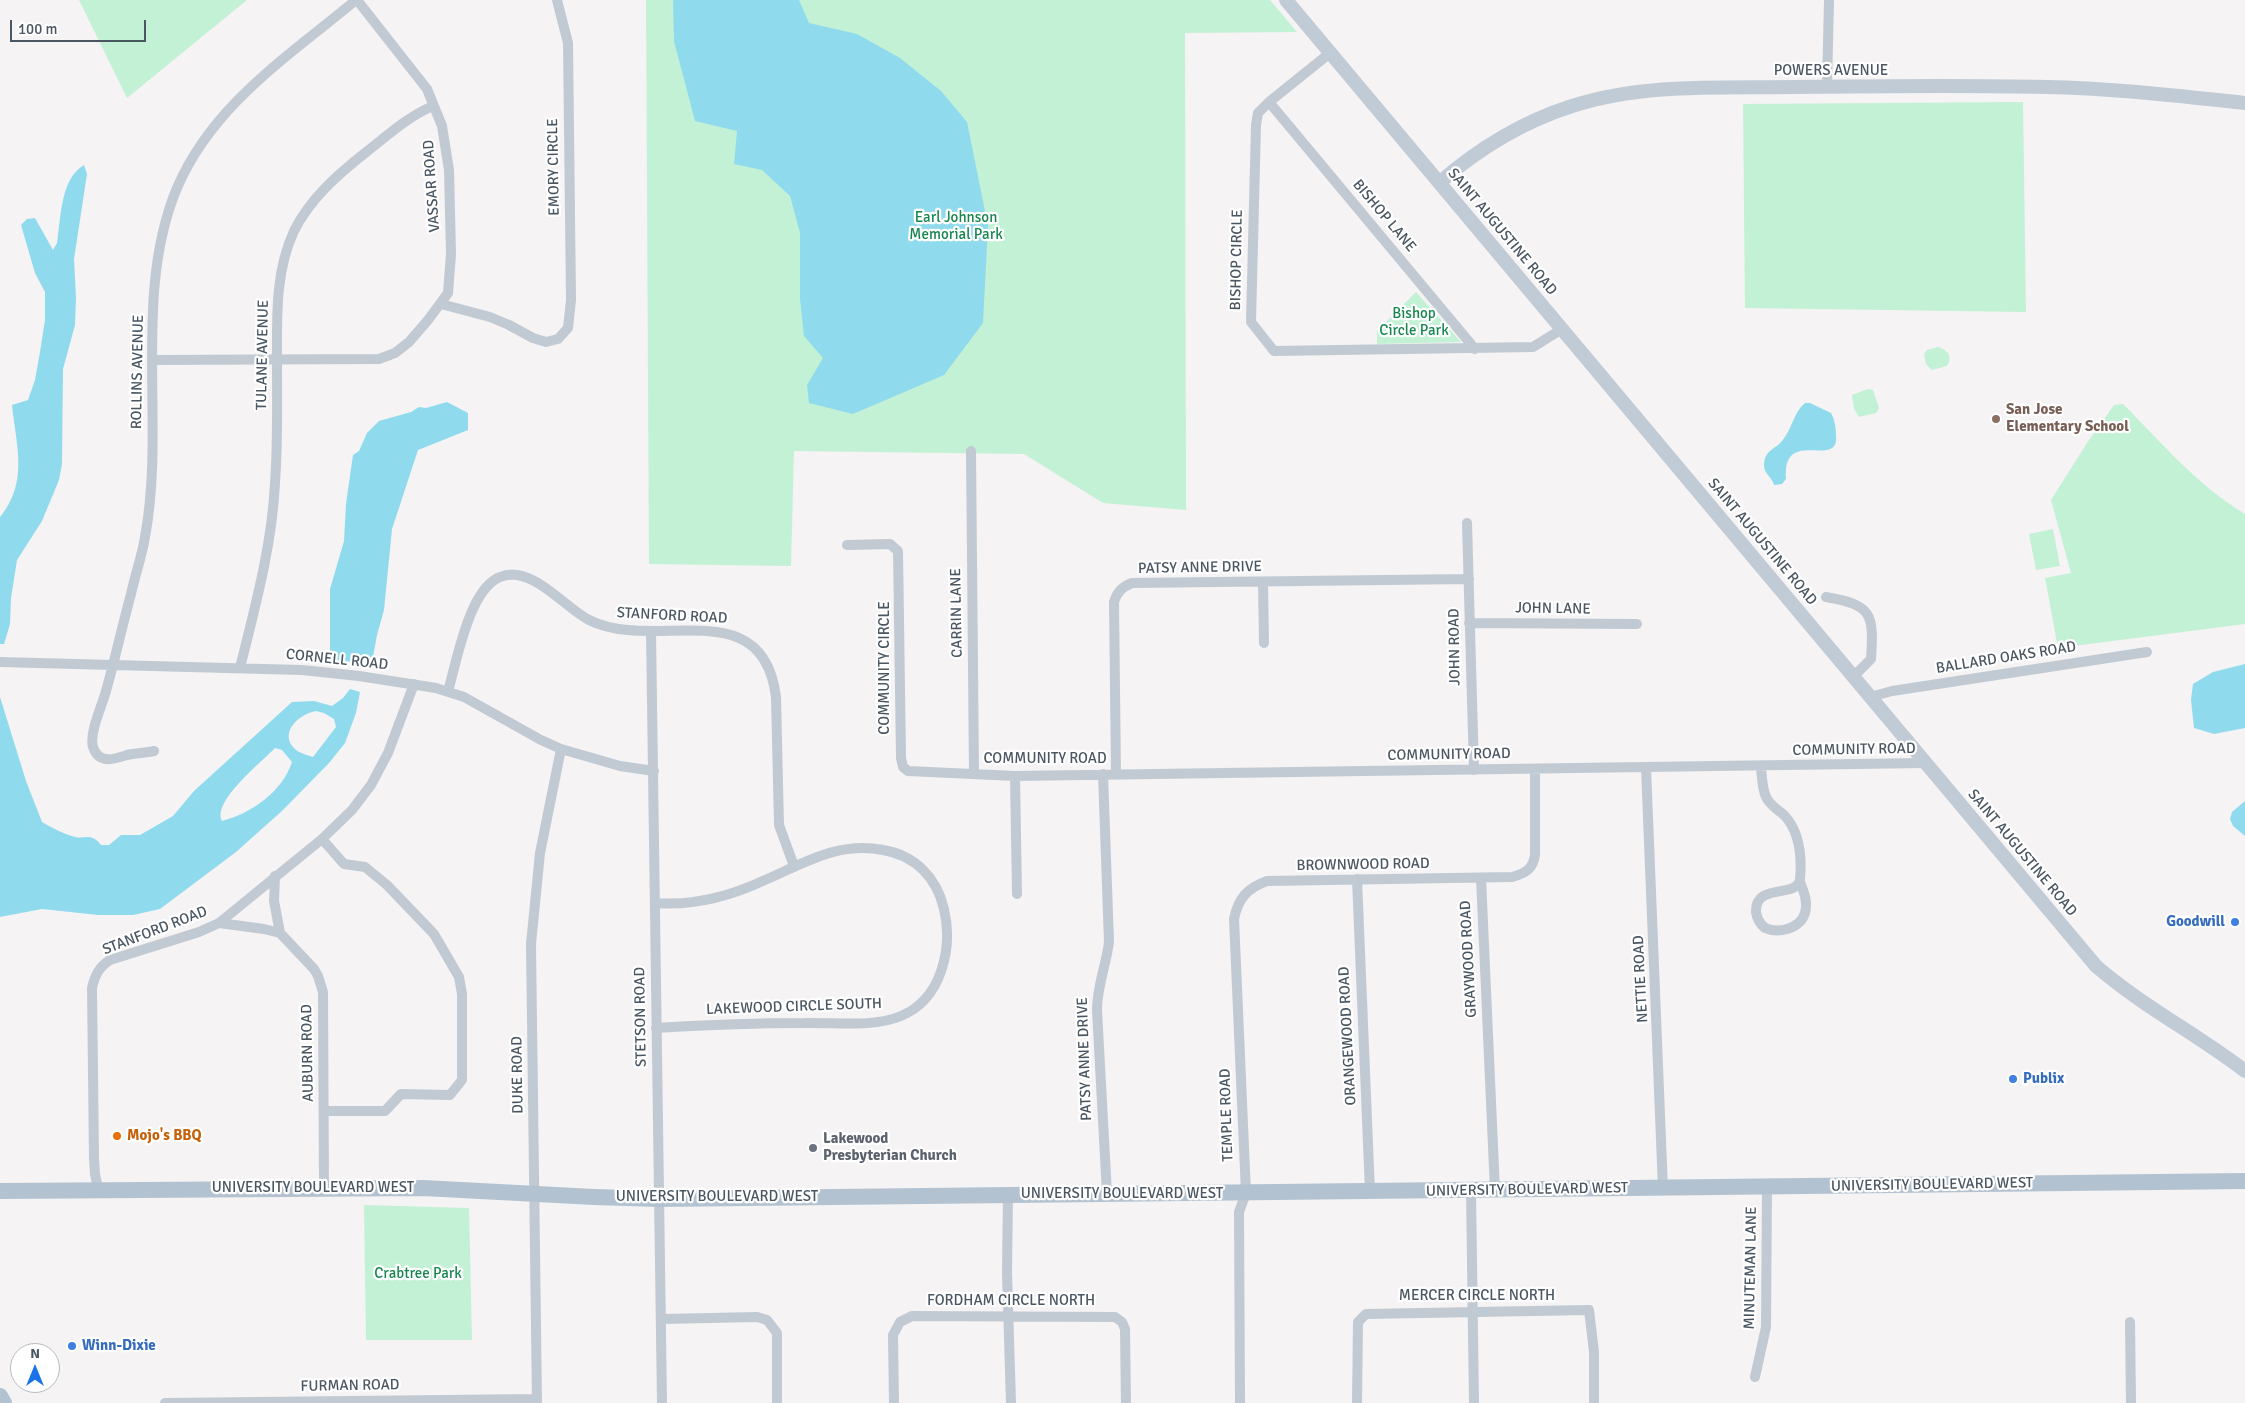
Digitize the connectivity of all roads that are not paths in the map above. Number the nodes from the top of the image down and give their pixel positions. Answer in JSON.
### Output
{"nodes":[{"id":1,"x":356,"y":0,"type":"edge"},
{"id":2,"x":557,"y":0,"type":"edge"},
{"id":3,"x":1286,"y":0,"type":"edge"},
{"id":4,"x":1829,"y":0,"type":"edge"},
{"id":5,"x":1330,"y":53,"type":"junction"},
{"id":6,"x":1828,"y":87,"type":"junction"},
{"id":7,"x":1269,"y":102,"type":"junction"},
{"id":8,"x":2245,"y":102,"type":"edge"},
{"id":9,"x":433,"y":106,"type":"junction"},
{"id":10,"x":1439,"y":183,"type":"junction"},
{"id":11,"x":441,"y":304,"type":"junction"},
{"id":12,"x":1562,"y":329,"type":"junction"},
{"id":13,"x":1475,"y":349,"type":"junction"},
{"id":14,"x":153,"y":360,"type":"junction"},
{"id":15,"x":277,"y":361,"type":"junction"},
{"id":16,"x":971,"y":451,"type":"dead end"},
{"id":17,"x":1467,"y":523,"type":"dead end"},
{"id":18,"x":847,"y":545,"type":"dead end"},
{"id":19,"x":1469,"y":579,"type":"junction"},
{"id":20,"x":1263,"y":582,"type":"junction"},
{"id":21,"x":1826,"y":597,"type":"dead end"},
{"id":22,"x":1469,"y":623,"type":"junction"},
{"id":23,"x":1637,"y":624,"type":"dead end"},
{"id":24,"x":651,"y":631,"type":"junction"},
{"id":25,"x":1264,"y":643,"type":"dead end"},
{"id":26,"x":2147,"y":652,"type":"dead end"},
{"id":27,"x":0,"y":662,"type":"edge"},
{"id":28,"x":112,"y":665,"type":"junction"},
{"id":29,"x":240,"y":668,"type":"junction"},
{"id":30,"x":1853,"y":677,"type":"junction"},
{"id":31,"x":414,"y":684,"type":"junction"},
{"id":32,"x":448,"y":691,"type":"junction"},
{"id":33,"x":1870,"y":698,"type":"junction"},
{"id":34,"x":561,"y":749,"type":"junction"},
{"id":35,"x":154,"y":751,"type":"dead end"},
{"id":36,"x":1925,"y":763,"type":"junction"},
{"id":37,"x":1761,"y":767,"type":"junction"},
{"id":38,"x":1646,"y":768,"type":"junction"},
{"id":39,"x":1474,"y":770,"type":"junction"},
{"id":40,"x":1535,"y":770,"type":"junction"},
{"id":41,"x":654,"y":771,"type":"junction"},
{"id":42,"x":974,"y":774,"type":"junction"},
{"id":43,"x":1103,"y":774,"type":"junction"},
{"id":44,"x":1116,"y":774,"type":"junction"},
{"id":45,"x":1015,"y":776,"type":"junction"},
{"id":46,"x":322,"y":839,"type":"junction"},
{"id":47,"x":794,"y":866,"type":"junction"},
{"id":48,"x":275,"y":876,"type":"junction"},
{"id":49,"x":1481,"y":878,"type":"junction"},
{"id":50,"x":1357,"y":879,"type":"junction"},
{"id":51,"x":1800,"y":882,"type":"junction"},
{"id":52,"x":1248,"y":889,"type":"joint"},
{"id":53,"x":1017,"y":894,"type":"dead end"},
{"id":54,"x":655,"y":903,"type":"junction"},
{"id":55,"x":219,"y":922,"type":"junction"},
{"id":56,"x":280,"y":933,"type":"junction"},
{"id":57,"x":656,"y":1028,"type":"junction"},
{"id":58,"x":2245,"y":1071,"type":"edge"},
{"id":59,"x":324,"y":1111,"type":"junction"},
{"id":60,"x":2245,"y":1181,"type":"edge"},
{"id":61,"x":324,"y":1188,"type":"junction"},
{"id":62,"x":1767,"y":1188,"type":"junction"},
{"id":63,"x":1663,"y":1189,"type":"junction"},
{"id":64,"x":98,"y":1190,"type":"junction"},
{"id":65,"x":0,"y":1191,"type":"edge"},
{"id":66,"x":1471,"y":1191,"type":"junction"},
{"id":67,"x":1495,"y":1191,"type":"junction"},
{"id":68,"x":1370,"y":1192,"type":"junction"},
{"id":69,"x":1246,"y":1193,"type":"junction"},
{"id":70,"x":535,"y":1194,"type":"junction"},
{"id":71,"x":1107,"y":1194,"type":"junction"},
{"id":72,"x":1008,"y":1195,"type":"junction"},
{"id":73,"x":659,"y":1199,"type":"junction"},
{"id":74,"x":1473,"y":1311,"type":"junction"},
{"id":75,"x":1009,"y":1315,"type":"junction"},
{"id":76,"x":661,"y":1319,"type":"junction"},
{"id":77,"x":2130,"y":1322,"type":"dead end"},
{"id":78,"x":1755,"y":1377,"type":"dead end"},
{"id":79,"x":0,"y":1396,"type":"edge"},
{"id":80,"x":537,"y":1401,"type":"edge"},
{"id":81,"x":4,"y":1403,"type":"edge"},
{"id":82,"x":165,"y":1403,"type":"edge"},
{"id":83,"x":206,"y":1403,"type":"edge"},
{"id":84,"x":662,"y":1403,"type":"edge"},
{"id":85,"x":777,"y":1403,"type":"edge"},
{"id":86,"x":894,"y":1403,"type":"edge"},
{"id":87,"x":1011,"y":1403,"type":"edge"},
{"id":88,"x":1126,"y":1403,"type":"edge"},
{"id":89,"x":1240,"y":1403,"type":"edge"},
{"id":90,"x":1357,"y":1403,"type":"edge"},
{"id":91,"x":1474,"y":1403,"type":"edge"},
{"id":92,"x":1594,"y":1403,"type":"edge"},
{"id":93,"x":2131,"y":1403,"type":"edge"}],
"edges":[{"from":1,"to":9,"type":"street","name":"VASSAR ROAD"},
{"from":1,"to":14,"type":"street","name":"ROLLINS AVENUE"},
{"from":2,"to":11,"type":"street","name":"EMORY CIRCLE"},
{"from":3,"to":5,"type":"main road","name":"SAINT AUGUSTINE ROAD"},
{"from":4,"to":6,"type":"street"},
{"from":5,"to":7,"type":"street","name":"BISHOP CIRCLE"},
{"from":5,"to":10,"type":"main road","name":"SAINT AUGUSTINE ROAD"},
{"from":6,"to":8,"type":"main road","name":"POWERS AVENUE"},
{"from":6,"to":10,"type":"main road","name":"POWERS AVENUE"},
{"from":7,"to":13,"type":"street","name":"BISHOP LANE"},
{"from":7,"to":13,"type":"street","name":"BISHOP CIRCLE"},
{"from":9,"to":11,"type":"street","name":"VASSAR ROAD"},
{"from":9,"to":15,"type":"street","name":"TULANE AVENUE"},
{"from":10,"to":12,"type":"main road","name":"SAINT AUGUSTINE ROAD"},
{"from":11,"to":15,"type":"street","name":"VASSAR ROAD"},
{"from":12,"to":13,"type":"street","name":"BISHOP CIRCLE"},
{"from":12,"to":30,"type":"main road","name":"SAINT AUGUSTINE ROAD"},
{"from":14,"to":15,"type":"street","name":"VASSAR ROAD"},
{"from":14,"to":28,"type":"street","name":"ROLLINS AVENUE"},
{"from":15,"to":29,"type":"street","name":"TULANE AVENUE"},
{"from":16,"to":42,"type":"street","name":"CARRIN LANE"},
{"from":17,"to":19,"type":"street","name":"JOHN ROAD"},
{"from":18,"to":42,"type":"street","name":"COMMUNITY CIRCLE"},
{"from":19,"to":20,"type":"street","name":"PATSY ANNE DRIVE"},
{"from":19,"to":22,"type":"street","name":"JOHN ROAD"},
{"from":20,"to":25,"type":"street"},
{"from":20,"to":44,"type":"street","name":"PATSY ANNE DRIVE"},
{"from":21,"to":30,"type":"street"},
{"from":22,"to":23,"type":"street","name":"JOHN LANE"},
{"from":22,"to":39,"type":"street","name":"JOHN ROAD"},
{"from":24,"to":32,"type":"street","name":"STANFORD ROAD"},
{"from":24,"to":41,"type":"street","name":"STETSON ROAD"},
{"from":24,"to":47,"type":"street","name":"STANFORD ROAD"},
{"from":26,"to":33,"type":"street","name":"BALLARD OAKS ROAD"},
{"from":27,"to":28,"type":"street","name":"CORNELL ROAD"},
{"from":28,"to":29,"type":"street","name":"CORNELL ROAD"},
{"from":28,"to":35,"type":"street","name":"ROLLINS AVENUE"},
{"from":29,"to":31,"type":"street","name":"CORNELL ROAD"},
{"from":30,"to":33,"type":"main road","name":"SAINT AUGUSTINE ROAD"},
{"from":31,"to":32,"type":"street","name":"CORNELL ROAD"},
{"from":31,"to":46,"type":"street","name":"STANFORD ROAD"},
{"from":32,"to":34,"type":"street","name":"CORNELL ROAD"},
{"from":33,"to":36,"type":"main road","name":"SAINT AUGUSTINE ROAD"},
{"from":34,"to":41,"type":"street","name":"CORNELL ROAD"},
{"from":34,"to":70,"type":"street","name":"DUKE ROAD"},
{"from":36,"to":37,"type":"street","name":"COMMUNITY ROAD"},
{"from":36,"to":58,"type":"main road","name":"SAINT AUGUSTINE ROAD"},
{"from":37,"to":38,"type":"street","name":"COMMUNITY ROAD"},
{"from":37,"to":51,"type":"street"},
{"from":38,"to":40,"type":"street","name":"COMMUNITY ROAD"},
{"from":38,"to":63,"type":"street","name":"NETTIE ROAD"},
{"from":39,"to":40,"type":"street","name":"COMMUNITY ROAD"},
{"from":39,"to":44,"type":"street","name":"COMMUNITY ROAD"},
{"from":40,"to":49,"type":"street"},
{"from":41,"to":54,"type":"street","name":"STETSON ROAD"},
{"from":42,"to":45,"type":"street","name":"COMMUNITY ROAD"},
{"from":43,"to":44,"type":"street","name":"COMMUNITY ROAD"},
{"from":43,"to":45,"type":"street","name":"COMMUNITY ROAD"},
{"from":43,"to":71,"type":"street","name":"PATSY ANNE DRIVE"},
{"from":45,"to":53,"type":"street"},
{"from":46,"to":48,"type":"street","name":"STANFORD ROAD"},
{"from":46,"to":59,"type":"street"},
{"from":47,"to":54,"type":"street"},
{"from":47,"to":57,"type":"street","name":"LAKEWOOD CIRCLE SOUTH"},
{"from":48,"to":55,"type":"street","name":"STANFORD ROAD"},
{"from":48,"to":56,"type":"street"},
{"from":49,"to":50,"type":"street","name":"BROWNWOOD ROAD"},
{"from":49,"to":67,"type":"street","name":"GRAYWOOD ROAD"},
{"from":50,"to":52,"type":"street","name":"BROWNWOOD ROAD"},
{"from":50,"to":68,"type":"street","name":"ORANGEWOOD ROAD"},
{"from":51,"to":51,"type":"street"},
{"from":52,"to":69,"type":"street","name":"TEMPLE ROAD"},
{"from":54,"to":57,"type":"street","name":"STETSON ROAD"},
{"from":55,"to":56,"type":"street"},
{"from":55,"to":64,"type":"street","name":"STANFORD ROAD"},
{"from":56,"to":59,"type":"street","name":"AUBURN ROAD"},
{"from":57,"to":73,"type":"street","name":"STETSON ROAD"},
{"from":59,"to":61,"type":"street","name":"AUBURN ROAD"},
{"from":60,"to":62,"type":"main road","name":"UNIVERSITY BOULEVARD WEST"},
{"from":61,"to":64,"type":"main road","name":"UNIVERSITY BOULEVARD WEST"},
{"from":61,"to":70,"type":"main road","name":"UNIVERSITY BOULEVARD WEST"},
{"from":62,"to":63,"type":"main road","name":"UNIVERSITY BOULEVARD WEST"},
{"from":62,"to":78,"type":"street","name":"MINUTEMAN LANE"},
{"from":63,"to":67,"type":"main road","name":"UNIVERSITY BOULEVARD WEST"},
{"from":64,"to":65,"type":"main road","name":"UNIVERSITY BOULEVARD WEST"},
{"from":66,"to":67,"type":"main road","name":"UNIVERSITY BOULEVARD WEST"},
{"from":66,"to":68,"type":"main road","name":"UNIVERSITY BOULEVARD WEST"},
{"from":66,"to":74,"type":"street"},
{"from":68,"to":69,"type":"main road","name":"UNIVERSITY BOULEVARD WEST"},
{"from":69,"to":71,"type":"main road","name":"UNIVERSITY BOULEVARD WEST"},
{"from":69,"to":89,"type":"street","name":"TEMPLE ROAD"},
{"from":70,"to":73,"type":"main road","name":"UNIVERSITY BOULEVARD WEST"},
{"from":70,"to":80,"type":"street","name":"DUKE ROAD"},
{"from":71,"to":72,"type":"main road","name":"UNIVERSITY BOULEVARD WEST"},
{"from":72,"to":73,"type":"main road","name":"UNIVERSITY BOULEVARD WEST"},
{"from":72,"to":75,"type":"street"},
{"from":73,"to":76,"type":"street","name":"STETSON ROAD"},
{"from":74,"to":90,"type":"street","name":"MERCER CIRCLE NORTH"},
{"from":74,"to":91,"type":"street"},
{"from":74,"to":92,"type":"street","name":"MERCER CIRCLE NORTH"},
{"from":75,"to":86,"type":"street","name":"FORDHAM CIRCLE NORTH"},
{"from":75,"to":87,"type":"street"},
{"from":75,"to":88,"type":"street","name":"FORDHAM CIRCLE NORTH"},
{"from":76,"to":84,"type":"street","name":"STETSON ROAD"},
{"from":76,"to":85,"type":"street"},
{"from":77,"to":93,"type":"street"},
{"from":79,"to":81,"type":"main road"},
{"from":80,"to":83,"type":"street","name":"FURMAN ROAD"},
{"from":82,"to":83,"type":"street","name":"FURMAN ROAD"}]}
